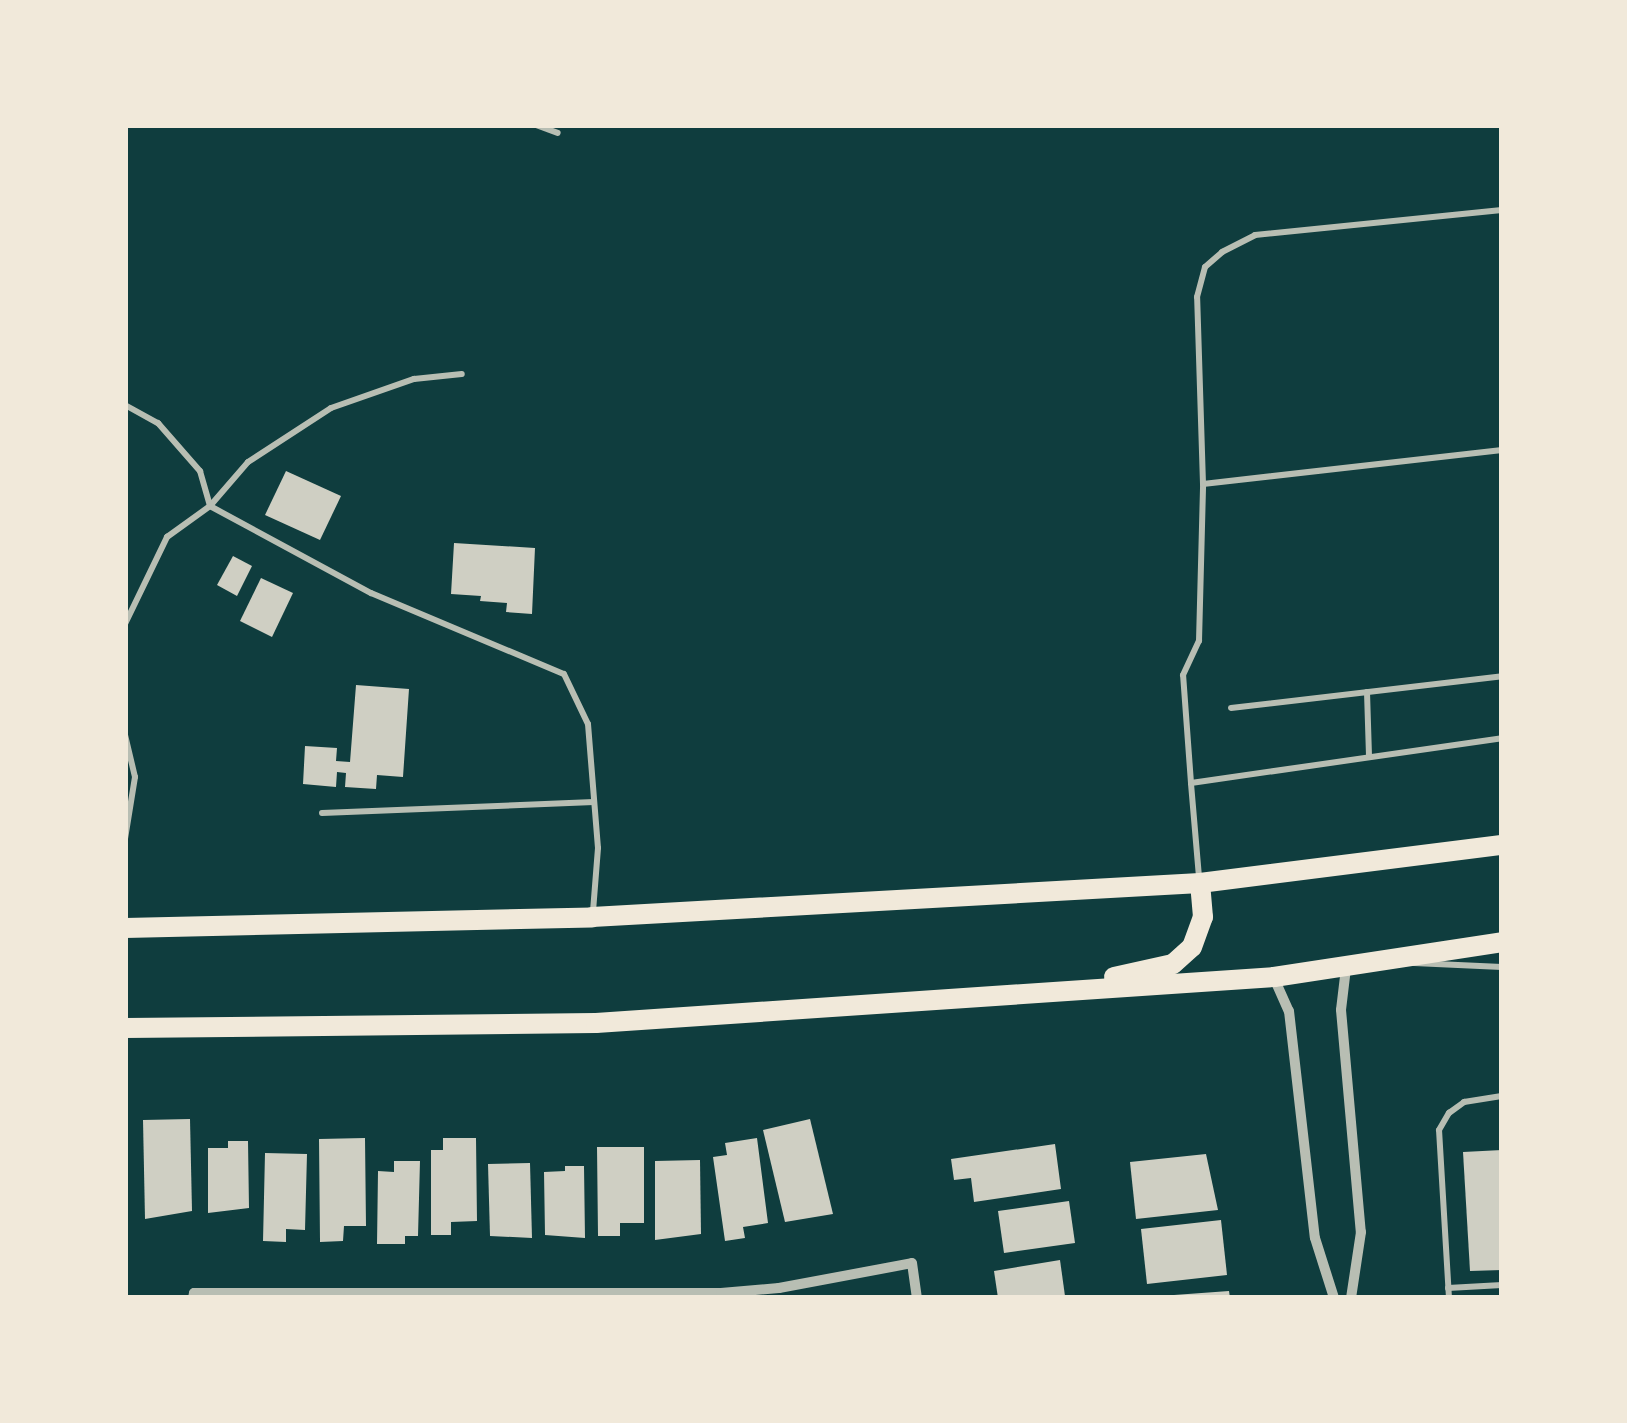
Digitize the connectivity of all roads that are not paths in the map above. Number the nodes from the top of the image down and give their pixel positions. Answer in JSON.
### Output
{"nodes":[{"id":1,"x":536,"y":125,"type":"edge"},
{"id":2,"x":558,"y":133,"type":"dead end"},
{"id":3,"x":1502,"y":210,"type":"edge"},
{"id":4,"x":462,"y":374,"type":"dead end"},
{"id":5,"x":125,"y":405,"type":"edge"},
{"id":6,"x":1502,"y":450,"type":"edge"},
{"id":7,"x":1203,"y":484,"type":"junction"},
{"id":8,"x":210,"y":506,"type":"junction"},
{"id":9,"x":125,"y":624,"type":"edge"},
{"id":10,"x":1502,"y":676,"type":"edge"},
{"id":11,"x":1366,"y":692,"type":"junction"},
{"id":12,"x":1231,"y":708,"type":"dead end"},
{"id":13,"x":125,"y":735,"type":"edge"},
{"id":14,"x":1502,"y":738,"type":"edge"},
{"id":15,"x":1368,"y":755,"type":"junction"},
{"id":16,"x":1191,"y":783,"type":"junction"},
{"id":17,"x":594,"y":802,"type":"junction"},
{"id":18,"x":322,"y":813,"type":"dead end"},
{"id":19,"x":125,"y":840,"type":"edge"},
{"id":20,"x":1502,"y":846,"type":"edge"},
{"id":21,"x":1200,"y":883,"type":"junction"},
{"id":22,"x":592,"y":917,"type":"junction"},
{"id":23,"x":125,"y":928,"type":"edge"},
{"id":24,"x":1502,"y":942,"type":"edge"},
{"id":25,"x":1393,"y":960,"type":"junction"},
{"id":26,"x":1502,"y":967,"type":"edge"},
{"id":27,"x":1346,"y":968,"type":"junction"},
{"id":28,"x":1274,"y":977,"type":"junction"},
{"id":29,"x":1044,"y":992,"type":"junction"},
{"id":30,"x":125,"y":1028,"type":"edge"},
{"id":31,"x":1502,"y":1096,"type":"edge"},
{"id":32,"x":1502,"y":1285,"type":"edge"},
{"id":33,"x":1448,"y":1288,"type":"junction"},
{"id":34,"x":194,"y":1298,"type":"edge"},
{"id":35,"x":917,"y":1298,"type":"edge"},
{"id":36,"x":1334,"y":1298,"type":"edge"},
{"id":37,"x":1351,"y":1298,"type":"edge"},
{"id":38,"x":1449,"y":1298,"type":"edge"}],
"edges":[{"from":1,"to":2,"type":"lane"},
{"from":3,"to":7,"type":"lane"},
{"from":4,"to":8,"type":"lane"},
{"from":5,"to":8,"type":"lane"},
{"from":6,"to":7,"type":"lane"},
{"from":7,"to":16,"type":"lane"},
{"from":8,"to":9,"type":"lane"},
{"from":8,"to":17,"type":"lane"},
{"from":10,"to":11,"type":"lane"},
{"from":11,"to":12,"type":"lane"},
{"from":11,"to":15,"type":"lane"},
{"from":13,"to":19,"type":"lane"},
{"from":14,"to":15,"type":"lane"},
{"from":15,"to":16,"type":"lane"},
{"from":16,"to":21,"type":"lane"},
{"from":17,"to":18,"type":"lane"},
{"from":17,"to":22,"type":"lane"},
{"from":20,"to":21,"type":"main road"},
{"from":21,"to":22,"type":"main road"},
{"from":21,"to":29,"type":"main road"},
{"from":22,"to":23,"type":"main road"},
{"from":24,"to":25,"type":"main road"},
{"from":25,"to":26,"type":"lane"},
{"from":25,"to":27,"type":"main road"},
{"from":27,"to":28,"type":"main road"},
{"from":27,"to":37,"type":"street"},
{"from":28,"to":29,"type":"main road"},
{"from":28,"to":36,"type":"street"},
{"from":29,"to":30,"type":"main road"},
{"from":31,"to":33,"type":"lane"},
{"from":32,"to":33,"type":"lane"},
{"from":33,"to":38,"type":"lane"},
{"from":34,"to":35,"type":"street"}]}
